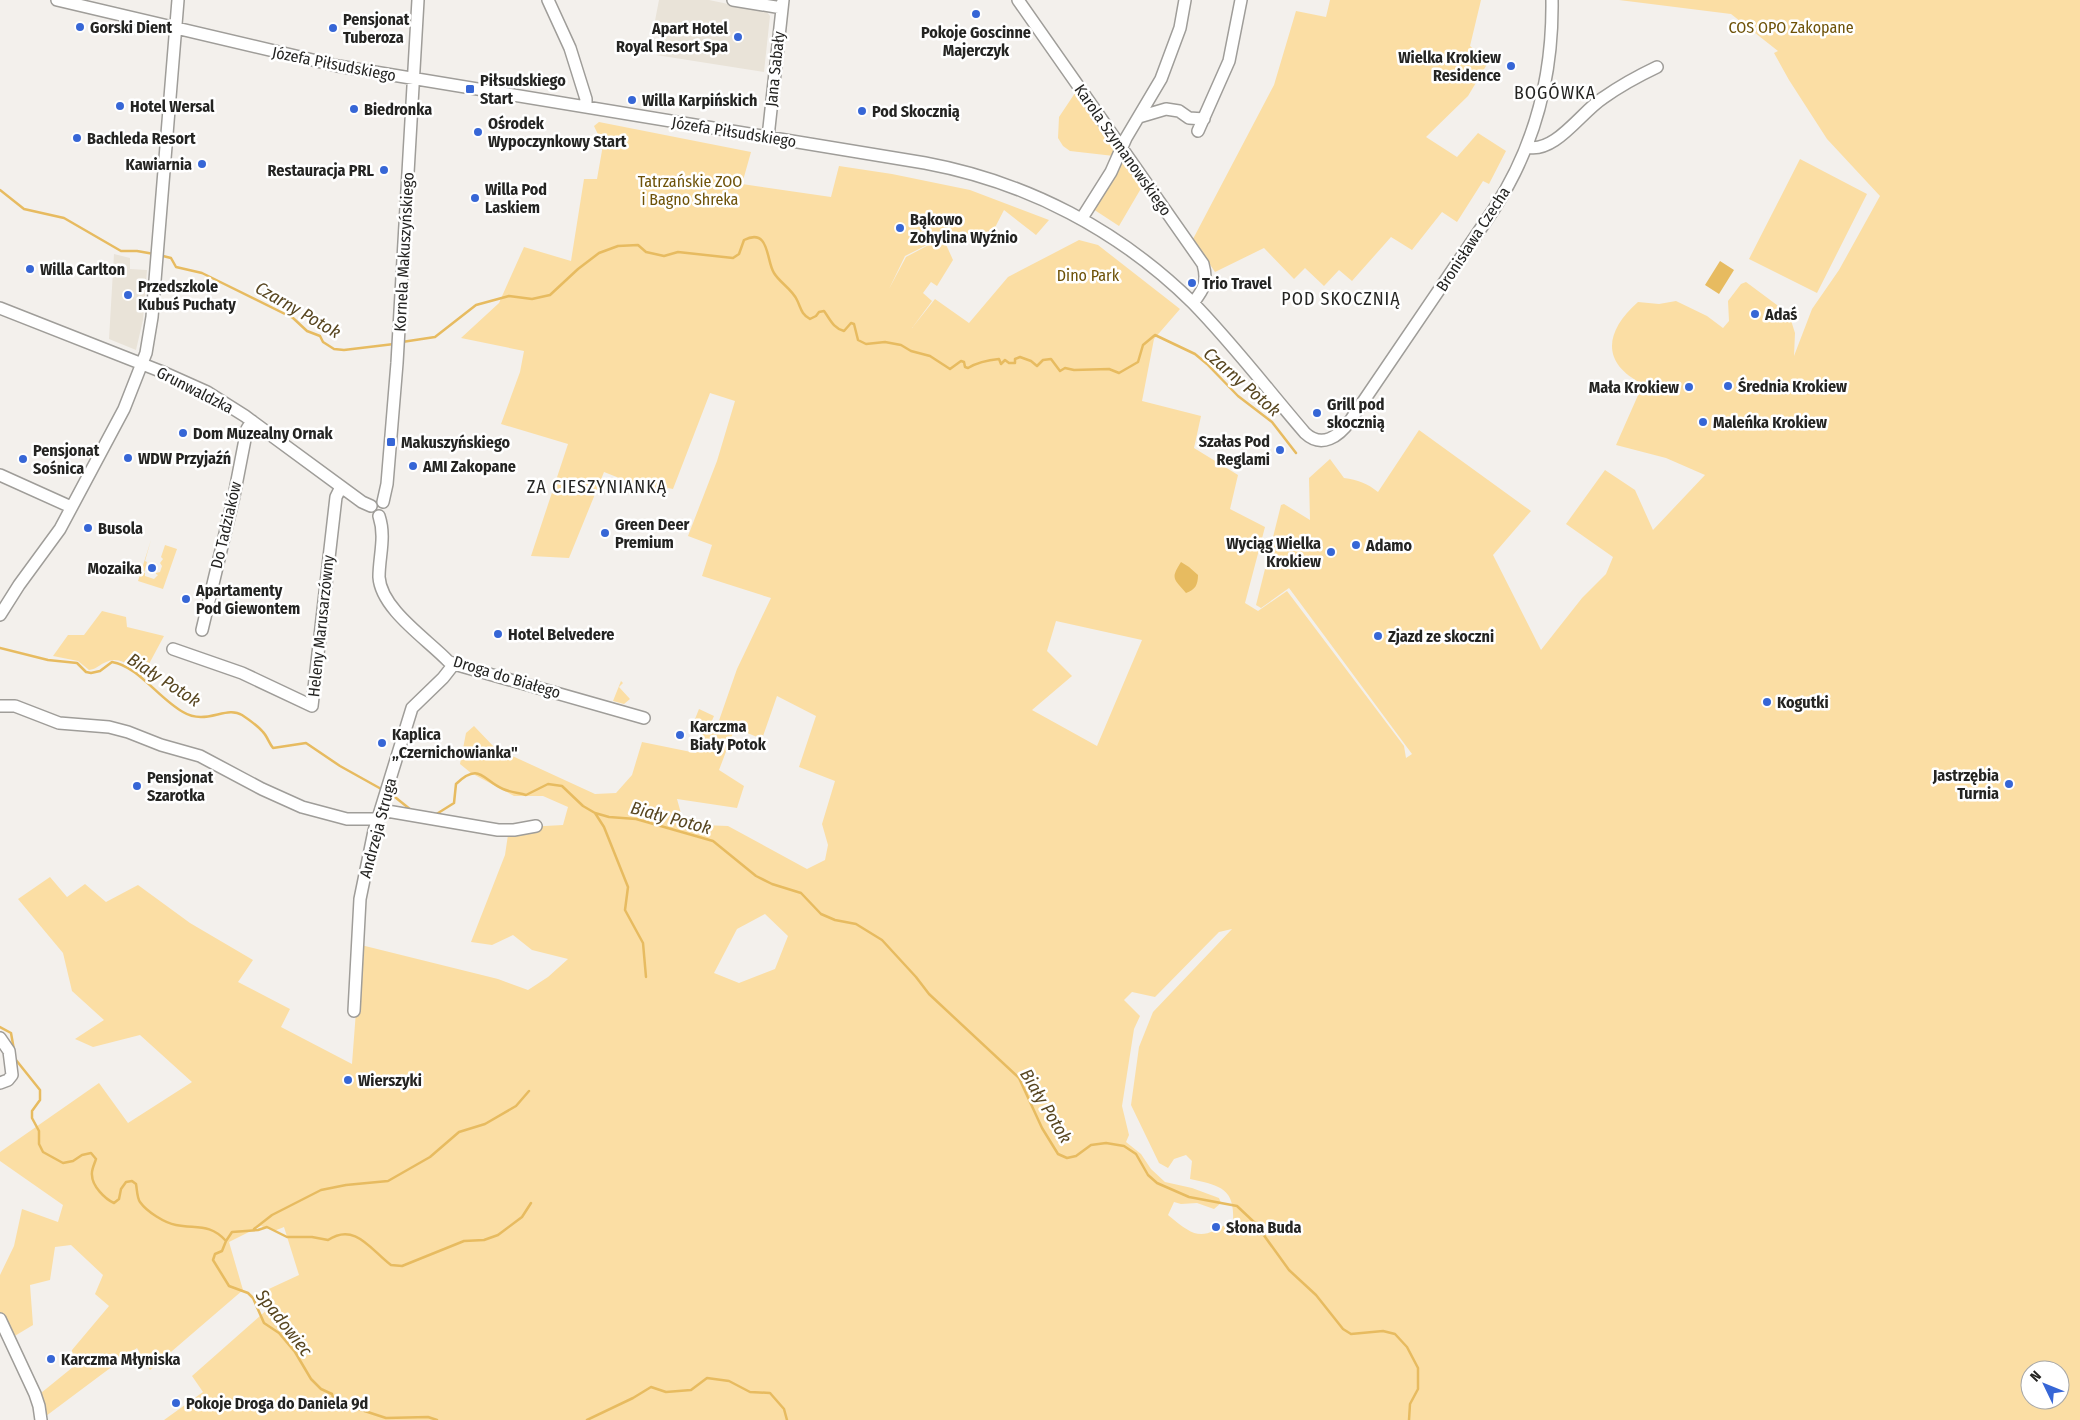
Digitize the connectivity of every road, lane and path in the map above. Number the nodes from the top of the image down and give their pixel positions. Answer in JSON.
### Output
{"nodes":[{"id":1,"x":57,"y":0,"type":"edge"},
{"id":2,"x":178,"y":0,"type":"edge"},
{"id":3,"x":418,"y":0,"type":"edge"},
{"id":4,"x":548,"y":0,"type":"edge"},
{"id":5,"x":733,"y":0,"type":"edge"},
{"id":6,"x":1018,"y":0,"type":"edge"},
{"id":7,"x":1185,"y":0,"type":"edge"},
{"id":8,"x":1241,"y":0,"type":"edge"},
{"id":9,"x":1552,"y":0,"type":"edge"},
{"id":10,"x":782,"y":4,"type":"edge"},
{"id":11,"x":176,"y":26,"type":"junction"},
{"id":12,"x":1657,"y":67,"type":"dead end"},
{"id":13,"x":414,"y":80,"type":"junction"},
{"id":14,"x":586,"y":107,"type":"junction"},
{"id":15,"x":1139,"y":117,"type":"junction"},
{"id":16,"x":1204,"y":119,"type":"junction"},
{"id":17,"x":1198,"y":131,"type":"dead end"},
{"id":18,"x":768,"y":137,"type":"junction"},
{"id":19,"x":1527,"y":147,"type":"junction"},
{"id":20,"x":1122,"y":148,"type":"junction"},
{"id":21,"x":1082,"y":218,"type":"junction"},
{"id":22,"x":1193,"y":304,"type":"junction"},
{"id":23,"x":0,"y":308,"type":"edge"},
{"id":24,"x":142,"y":364,"type":"junction"},
{"id":25,"x":252,"y":421,"type":"junction"},
{"id":26,"x":1320,"y":440,"type":"joint"},
{"id":27,"x":0,"y":475,"type":"edge"},
{"id":28,"x":342,"y":487,"type":"junction"},
{"id":29,"x":383,"y":502,"type":"junction"},
{"id":30,"x":371,"y":506,"type":"junction"},
{"id":31,"x":71,"y":507,"type":"junction"},
{"id":32,"x":379,"y":516,"type":"junction"},
{"id":33,"x":0,"y":615,"type":"edge"},
{"id":34,"x":202,"y":630,"type":"dead end"},
{"id":35,"x":173,"y":649,"type":"dead end"},
{"id":36,"x":454,"y":664,"type":"junction"},
{"id":37,"x":0,"y":706,"type":"edge"},
{"id":38,"x":644,"y":718,"type":"dead end"},
{"id":39,"x":382,"y":810,"type":"junction"},
{"id":40,"x":536,"y":826,"type":"dead end"},
{"id":41,"x":354,"y":1011,"type":"dead end"},
{"id":42,"x":0,"y":1038,"type":"edge"},
{"id":43,"x":0,"y":1083,"type":"edge"},
{"id":44,"x":0,"y":1319,"type":"edge"},
{"id":45,"x":41,"y":1420,"type":"edge"}],
"edges":[{"from":1,"to":11,"type":"street","name":"Józefa Piłsudskiego"},
{"from":2,"to":11,"type":"street"},
{"from":3,"to":13,"type":"street","name":"Kornela Makuszyńskiego"},
{"from":4,"to":14,"type":"street"},
{"from":5,"to":10,"type":"street"},
{"from":6,"to":20,"type":"street","name":"Karola Szymanowskiego"},
{"from":7,"to":15,"type":"street"},
{"from":8,"to":16,"type":"street"},
{"from":9,"to":19,"type":"street","name":"Bronisława Czecha"},
{"from":10,"to":18,"type":"street","name":"Jana Sabały"},
{"from":11,"to":13,"type":"street","name":"Józefa Piłsudskiego"},
{"from":11,"to":24,"type":"street"},
{"from":12,"to":19,"type":"street"},
{"from":13,"to":14,"type":"street","name":"Józefa Piłsudskiego"},
{"from":13,"to":29,"type":"street","name":"Kornela Makuszyńskiego"},
{"from":14,"to":18,"type":"street","name":"Józefa Piłsudskiego"},
{"from":15,"to":16,"type":"street"},
{"from":15,"to":20,"type":"street"},
{"from":16,"to":17,"type":"street"},
{"from":18,"to":21,"type":"street","name":"Józefa Piłsudskiego"},
{"from":19,"to":26,"type":"street","name":"Bronisława Czecha"},
{"from":20,"to":21,"type":"street"},
{"from":20,"to":22,"type":"street","name":"Karola Szymanowskiego"},
{"from":21,"to":22,"type":"street","name":"Józefa Piłsudskiego"},
{"from":22,"to":26,"type":"street","name":"Józefa Piłsudskiego"},
{"from":23,"to":24,"type":"street","name":"Grunwaldzka"},
{"from":24,"to":25,"type":"street","name":"Grunwaldzka"},
{"from":24,"to":31,"type":"street"},
{"from":25,"to":28,"type":"street","name":"Grunwaldzka"},
{"from":25,"to":34,"type":"street","name":"Do Tadziaków"},
{"from":27,"to":31,"type":"street"},
{"from":28,"to":30,"type":"street","name":"Grunwaldzka"},
{"from":28,"to":35,"type":"street","name":"Heleny Marusarzówny"},
{"from":29,"to":30,"type":"street"},
{"from":29,"to":32,"type":"street"},
{"from":30,"to":32,"type":"street"},
{"from":31,"to":33,"type":"street"},
{"from":32,"to":36,"type":"street","name":"Droga do Białego"},
{"from":36,"to":38,"type":"street","name":"Droga do Białego"},
{"from":36,"to":39,"type":"street","name":"Andrzeja Struga"},
{"from":37,"to":39,"type":"street"},
{"from":39,"to":40,"type":"street"},
{"from":39,"to":41,"type":"street","name":"Andrzeja Struga"},
{"from":42,"to":43,"type":"street"},
{"from":44,"to":45,"type":"street"}]}
